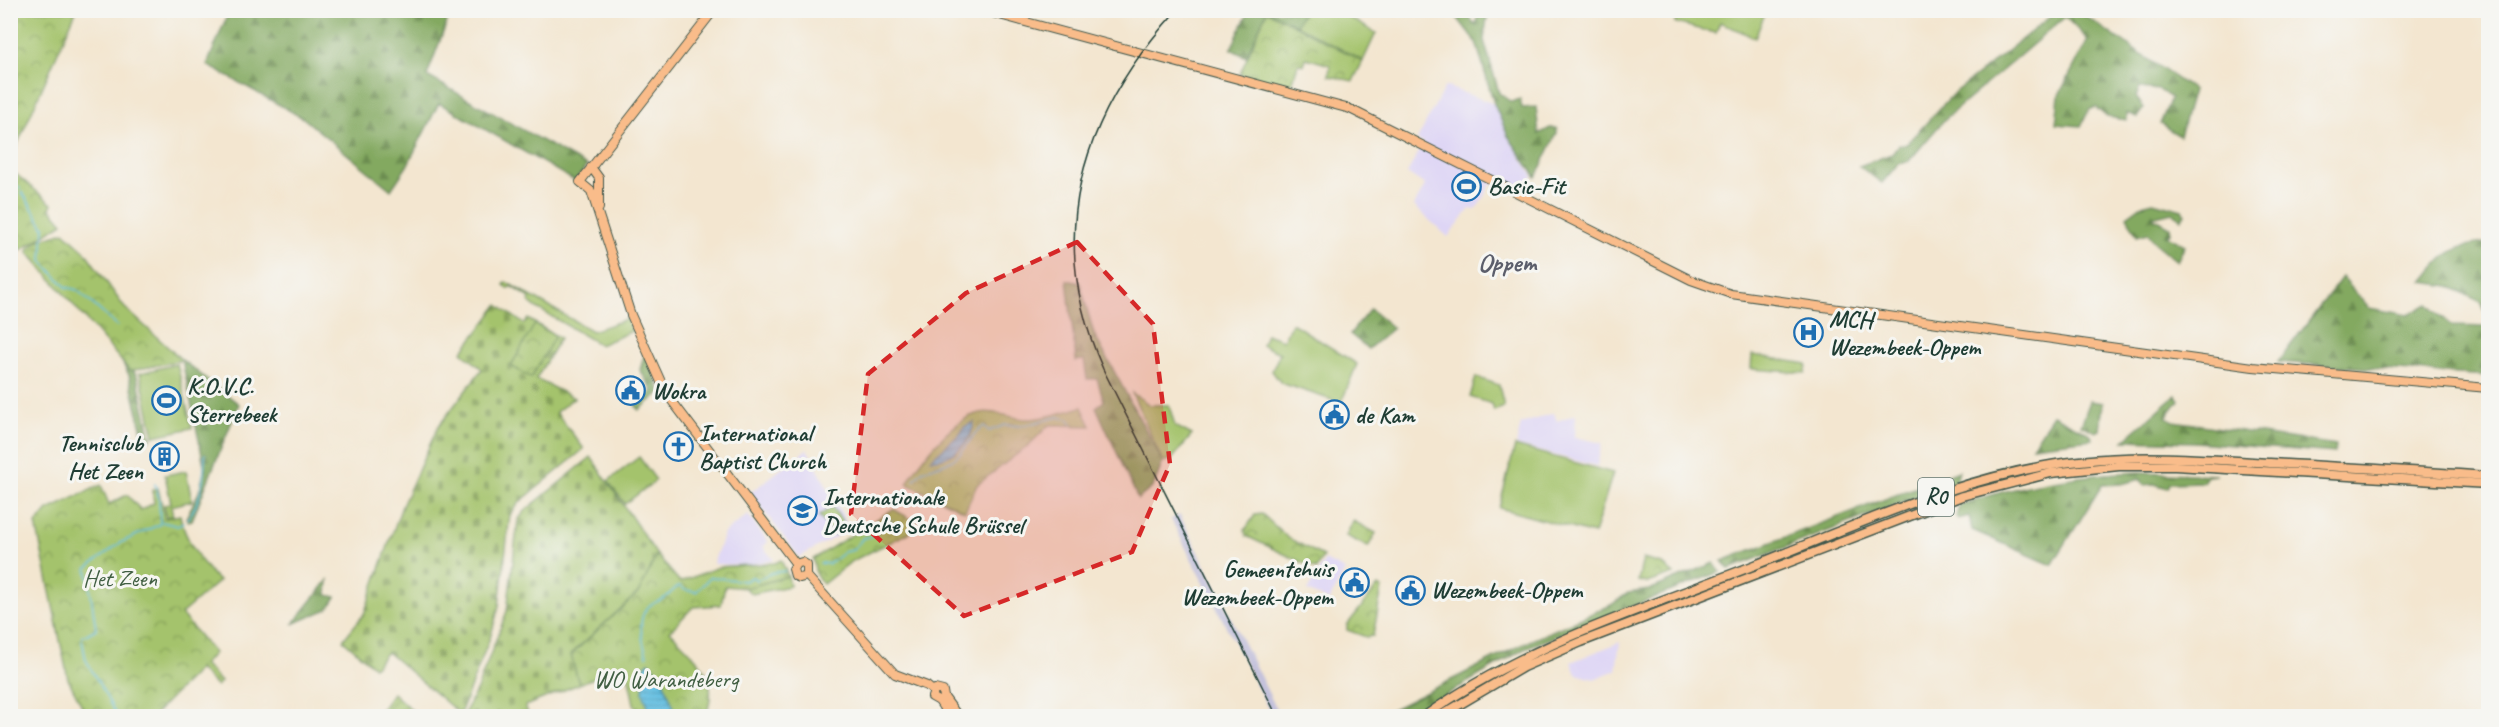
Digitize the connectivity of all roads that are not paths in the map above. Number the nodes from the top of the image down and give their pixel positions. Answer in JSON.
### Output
{"nodes":[{"id":1,"x":714,"y":10,"type":"edge"},
{"id":2,"x":981,"y":10,"type":"edge"},
{"id":3,"x":591,"y":167,"type":"junction"},
{"id":4,"x":599,"y":213,"type":"junction"},
{"id":5,"x":2488,"y":388,"type":"edge"},
{"id":6,"x":2488,"y":476,"type":"edge"},
{"id":7,"x":2488,"y":484,"type":"edge"},
{"id":8,"x":942,"y":699,"type":"junction"},
{"id":9,"x":949,"y":717,"type":"edge"},
{"id":10,"x":958,"y":717,"type":"edge"},
{"id":11,"x":1425,"y":717,"type":"edge"},
{"id":12,"x":1440,"y":717,"type":"edge"}],
"edges":[{"from":1,"to":3,"type":"main road"},
{"from":2,"to":5,"type":"main road"},
{"from":3,"to":4,"type":"main road"},
{"from":3,"to":4,"type":"main road"},
{"from":4,"to":8,"type":"main road"},
{"from":6,"to":11,"type":"highway","number":"R0"},
{"from":7,"to":12,"type":"highway","number":"R0"},
{"from":8,"to":9,"type":"main road"},
{"from":8,"to":10,"type":"main road"}]}
